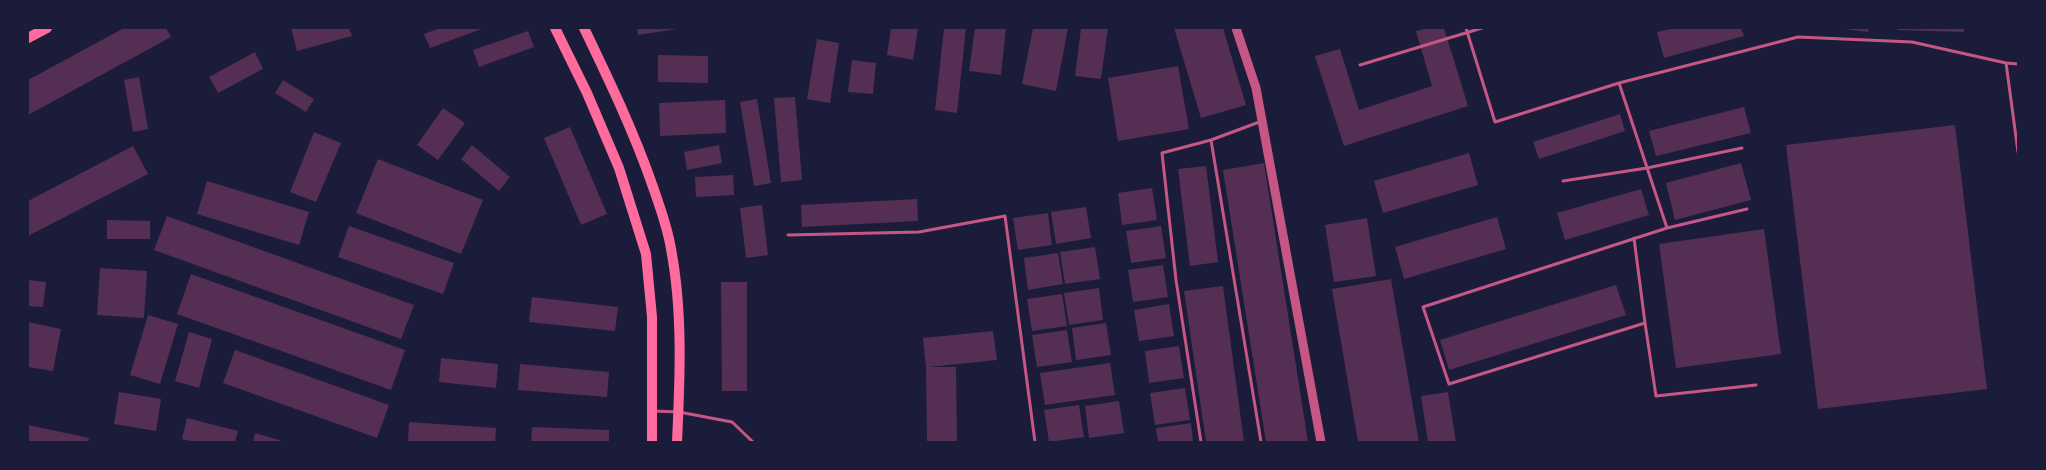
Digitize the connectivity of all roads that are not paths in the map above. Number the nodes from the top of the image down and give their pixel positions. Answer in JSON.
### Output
{"nodes":[{"id":1,"x":47,"y":28,"type":"edge"},
{"id":2,"x":555,"y":28,"type":"edge"},
{"id":3,"x":584,"y":28,"type":"edge"},
{"id":4,"x":1236,"y":28,"type":"edge"},
{"id":5,"x":1482,"y":28,"type":"edge"},
{"id":6,"x":1467,"y":30,"type":"edge"},
{"id":7,"x":28,"y":38,"type":"edge"},
{"id":8,"x":2006,"y":63,"type":"junction"},
{"id":9,"x":2018,"y":64,"type":"edge"},
{"id":10,"x":1360,"y":65,"type":"dead end"},
{"id":11,"x":1619,"y":83,"type":"junction"},
{"id":12,"x":1262,"y":121,"type":"junction"},
{"id":13,"x":1212,"y":140,"type":"junction"},
{"id":14,"x":1742,"y":148,"type":"dead end"},
{"id":15,"x":2018,"y":152,"type":"edge"},
{"id":16,"x":1647,"y":168,"type":"junction"},
{"id":17,"x":1563,"y":181,"type":"dead end"},
{"id":18,"x":1747,"y":209,"type":"dead end"},
{"id":19,"x":1667,"y":228,"type":"junction"},
{"id":20,"x":788,"y":234,"type":"dead end"},
{"id":21,"x":1634,"y":238,"type":"junction"},
{"id":22,"x":1646,"y":323,"type":"junction"},
{"id":23,"x":1756,"y":385,"type":"dead end"},
{"id":24,"x":653,"y":411,"type":"junction"},
{"id":25,"x":679,"y":412,"type":"junction"},
{"id":26,"x":652,"y":442,"type":"edge"},
{"id":27,"x":677,"y":442,"type":"edge"},
{"id":28,"x":754,"y":442,"type":"edge"},
{"id":29,"x":1035,"y":442,"type":"edge"},
{"id":30,"x":1201,"y":442,"type":"edge"},
{"id":31,"x":1261,"y":442,"type":"edge"},
{"id":32,"x":1321,"y":442,"type":"edge"}],
"edges":[{"from":1,"to":7,"type":"main road"},
{"from":2,"to":24,"type":"main road"},
{"from":3,"to":25,"type":"main road"},
{"from":4,"to":12,"type":"street"},
{"from":5,"to":6,"type":"lane"},
{"from":6,"to":10,"type":"lane"},
{"from":6,"to":11,"type":"lane"},
{"from":8,"to":9,"type":"lane"},
{"from":8,"to":11,"type":"lane"},
{"from":8,"to":15,"type":"lane"},
{"from":11,"to":16,"type":"lane"},
{"from":12,"to":13,"type":"lane"},
{"from":12,"to":32,"type":"street"},
{"from":13,"to":30,"type":"lane"},
{"from":13,"to":31,"type":"lane"},
{"from":14,"to":16,"type":"lane"},
{"from":16,"to":17,"type":"lane"},
{"from":16,"to":19,"type":"lane"},
{"from":18,"to":19,"type":"lane"},
{"from":19,"to":21,"type":"lane"},
{"from":20,"to":29,"type":"lane"},
{"from":21,"to":22,"type":"lane"},
{"from":21,"to":22,"type":"lane"},
{"from":22,"to":23,"type":"lane"},
{"from":24,"to":25,"type":"lane"},
{"from":24,"to":26,"type":"main road"},
{"from":25,"to":27,"type":"main road"},
{"from":25,"to":28,"type":"lane"}]}
